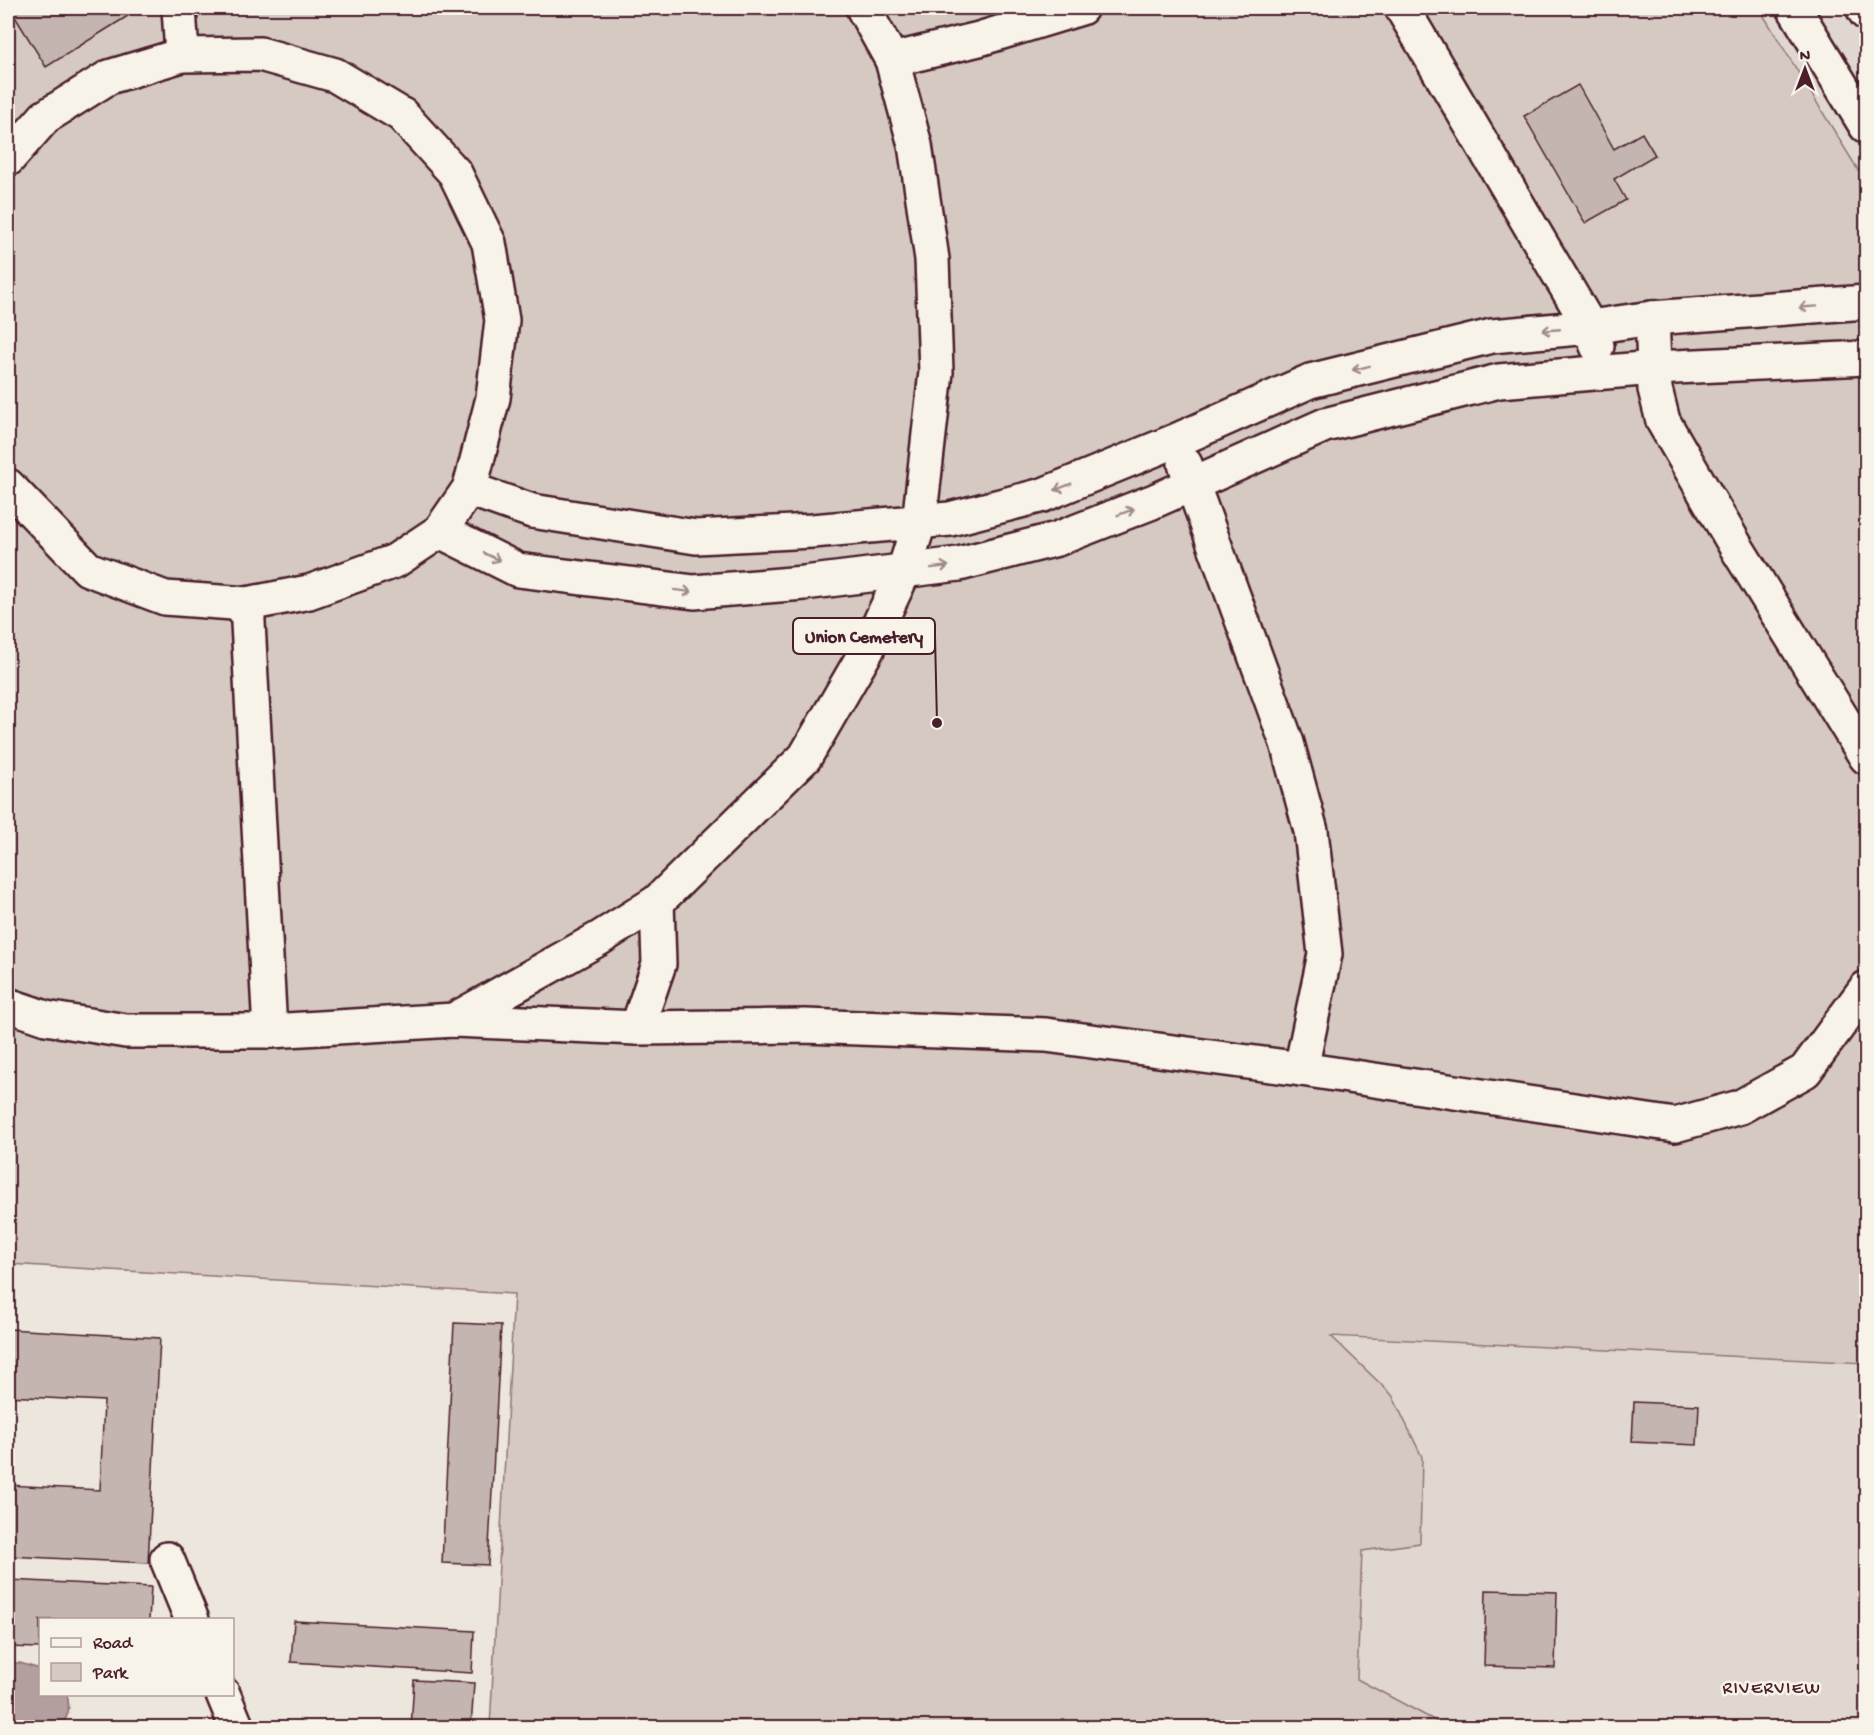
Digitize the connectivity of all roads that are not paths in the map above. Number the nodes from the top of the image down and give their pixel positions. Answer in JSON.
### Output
{"nodes":[{"id":1,"x":179,"y":8,"type":"edge"},
{"id":2,"x":863,"y":8,"type":"edge"},
{"id":3,"x":1081,"y":8,"type":"edge"},
{"id":4,"x":1402,"y":8,"type":"edge"},
{"id":5,"x":1794,"y":8,"type":"edge"},
{"id":6,"x":1863,"y":8,"type":"edge"},
{"id":7,"x":1866,"y":13,"type":"edge"},
{"id":8,"x":182,"y":55,"type":"junction"},
{"id":9,"x":891,"y":60,"type":"junction"},
{"id":10,"x":1866,"y":126,"type":"edge"},
{"id":11,"x":8,"y":159,"type":"edge"},
{"id":12,"x":1866,"y":302,"type":"edge"},
{"id":13,"x":1652,"y":318,"type":"junction"},
{"id":14,"x":1590,"y":327,"type":"junction"},
{"id":15,"x":1866,"y":358,"type":"edge"},
{"id":16,"x":1654,"y":368,"type":"junction"},
{"id":17,"x":1606,"y":372,"type":"junction"},
{"id":18,"x":1175,"y":441,"type":"junction"},
{"id":19,"x":1194,"y":483,"type":"junction"},
{"id":20,"x":469,"y":489,"type":"junction"},
{"id":21,"x":10,"y":494,"type":"edge"},
{"id":22,"x":919,"y":523,"type":"junction"},
{"id":23,"x":440,"y":531,"type":"junction"},
{"id":24,"x":903,"y":571,"type":"junction"},
{"id":25,"x":247,"y":604,"type":"junction"},
{"id":26,"x":1866,"y":757,"type":"edge"},
{"id":27,"x":657,"y":902,"type":"junction"},
{"id":28,"x":1866,"y":988,"type":"edge"},
{"id":29,"x":8,"y":1005,"type":"edge"},
{"id":30,"x":454,"y":1020,"type":"junction"},
{"id":31,"x":638,"y":1029,"type":"junction"},
{"id":32,"x":270,"y":1031,"type":"junction"},
{"id":33,"x":1301,"y":1069,"type":"junction"},
{"id":34,"x":167,"y":1559,"type":"dead end"},
{"id":35,"x":191,"y":1618,"type":"edge"},
{"id":36,"x":223,"y":1696,"type":"edge"},
{"id":37,"x":237,"y":1728,"type":"edge"}],
"edges":[{"from":1,"to":8,"type":"main road"},
{"from":2,"to":9,"type":"main road"},
{"from":3,"to":9,"type":"main road"},
{"from":4,"to":14,"type":"main road"},
{"from":5,"to":10,"type":"main road"},
{"from":6,"to":7,"type":"main road"},
{"from":8,"to":11,"type":"main road"},
{"from":8,"to":20,"type":"main road"},
{"from":9,"to":22,"type":"main road"},
{"from":12,"to":13,"type":"main road","one_way":true},
{"from":13,"to":14,"type":"main road"},
{"from":13,"to":16,"type":"main road"},
{"from":14,"to":17,"type":"main road"},
{"from":14,"to":18,"type":"main road","one_way":true},
{"from":15,"to":16,"type":"main road"},
{"from":16,"to":17,"type":"main road"},
{"from":16,"to":26,"type":"main road"},
{"from":17,"to":19,"type":"main road"},
{"from":18,"to":19,"type":"main road"},
{"from":18,"to":22,"type":"main road","one_way":true},
{"from":24,"to":19,"type":"main road","one_way":true},
{"from":19,"to":33,"type":"main road"},
{"from":20,"to":22,"type":"main road"},
{"from":20,"to":23,"type":"main road"},
{"from":21,"to":25,"type":"main road"},
{"from":22,"to":24,"type":"main road"},
{"from":23,"to":24,"type":"main road","one_way":true},
{"from":23,"to":25,"type":"main road"},
{"from":24,"to":27,"type":"main road"},
{"from":25,"to":32,"type":"main road"},
{"from":27,"to":30,"type":"main road"},
{"from":27,"to":31,"type":"main road"},
{"from":28,"to":33,"type":"main road"},
{"from":29,"to":32,"type":"main road"},
{"from":30,"to":31,"type":"main road"},
{"from":30,"to":32,"type":"main road"},
{"from":31,"to":33,"type":"main road"},
{"from":34,"to":35,"type":"main road"},
{"from":36,"to":37,"type":"main road"}]}
